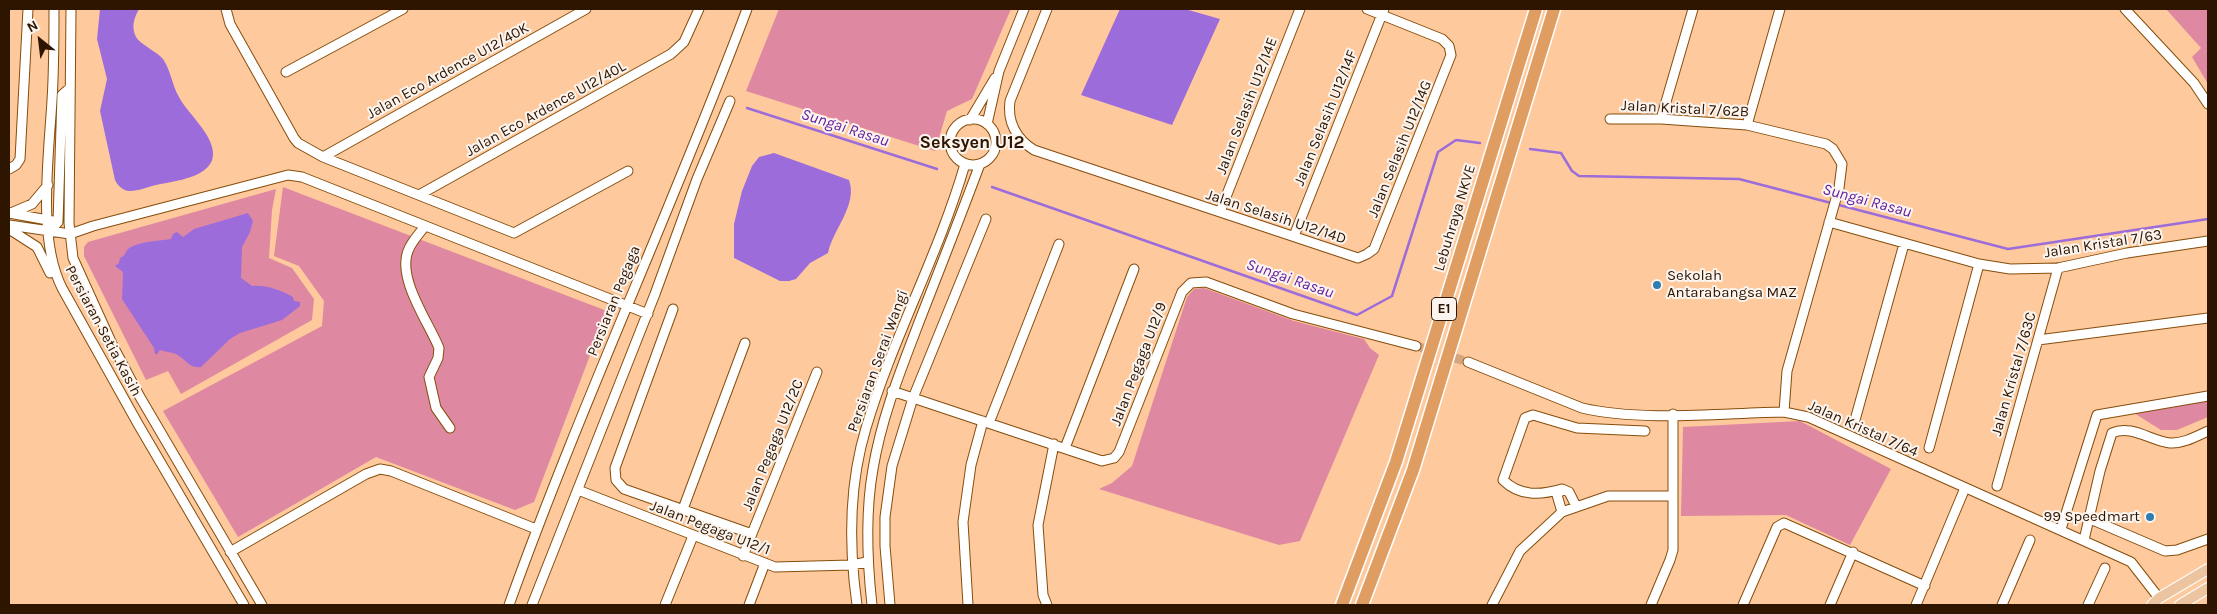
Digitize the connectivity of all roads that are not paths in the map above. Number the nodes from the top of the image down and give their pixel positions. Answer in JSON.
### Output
{"nodes":[{"id":1,"x":28,"y":9,"type":"edge"},
{"id":2,"x":54,"y":9,"type":"edge"},
{"id":3,"x":71,"y":9,"type":"edge"},
{"id":4,"x":226,"y":9,"type":"edge"},
{"id":5,"x":403,"y":9,"type":"edge"},
{"id":6,"x":586,"y":9,"type":"edge"},
{"id":7,"x":699,"y":9,"type":"edge"},
{"id":8,"x":747,"y":9,"type":"edge"},
{"id":9,"x":1024,"y":9,"type":"edge"},
{"id":10,"x":1047,"y":9,"type":"edge"},
{"id":11,"x":1300,"y":9,"type":"edge"},
{"id":12,"x":1367,"y":9,"type":"edge"},
{"id":13,"x":1536,"y":9,"type":"edge"},
{"id":14,"x":1554,"y":9,"type":"edge"},
{"id":15,"x":1693,"y":9,"type":"edge"},
{"id":16,"x":1780,"y":9,"type":"edge"},
{"id":17,"x":2125,"y":9,"type":"edge"},
{"id":18,"x":1383,"y":12,"type":"edge"},
{"id":19,"x":999,"y":71,"type":"junction"},
{"id":20,"x":286,"y":72,"type":"dead end"},
{"id":21,"x":70,"y":88,"type":"junction"},
{"id":22,"x":730,"y":100,"type":"dead end"},
{"id":23,"x":2208,"y":104,"type":"edge"},
{"id":24,"x":1610,"y":119,"type":"dead end"},
{"id":25,"x":1661,"y":119,"type":"junction"},
{"id":26,"x":970,"y":120,"type":"junction"},
{"id":27,"x":987,"y":124,"type":"junction"},
{"id":28,"x":1747,"y":125,"type":"junction"},
{"id":29,"x":323,"y":157,"type":"junction"},
{"id":30,"x":965,"y":164,"type":"junction"},
{"id":31,"x":980,"y":164,"type":"junction"},
{"id":32,"x":11,"y":168,"type":"edge"},
{"id":33,"x":628,"y":171,"type":"dead end"},
{"id":34,"x":48,"y":185,"type":"junction"},
{"id":35,"x":419,"y":196,"type":"junction"},
{"id":36,"x":1220,"y":212,"type":"junction"},
{"id":37,"x":9,"y":214,"type":"edge"},
{"id":38,"x":1830,"y":217,"type":"junction"},
{"id":39,"x":986,"y":219,"type":"dead end"},
{"id":40,"x":53,"y":221,"type":"junction"},
{"id":41,"x":69,"y":223,"type":"junction"},
{"id":42,"x":9,"y":225,"type":"edge"},
{"id":43,"x":425,"y":226,"type":"junction"},
{"id":44,"x":86,"y":228,"type":"junction"},
{"id":45,"x":9,"y":229,"type":"edge"},
{"id":46,"x":49,"y":231,"type":"junction"},
{"id":47,"x":70,"y":234,"type":"junction"},
{"id":48,"x":1294,"y":236,"type":"junction"},
{"id":49,"x":2208,"y":242,"type":"edge"},
{"id":50,"x":1059,"y":244,"type":"dead end"},
{"id":51,"x":1904,"y":244,"type":"junction"},
{"id":52,"x":1367,"y":254,"type":"joint"},
{"id":53,"x":1980,"y":264,"type":"junction"},
{"id":54,"x":2058,"y":268,"type":"junction"},
{"id":55,"x":1134,"y":269,"type":"dead end"},
{"id":56,"x":56,"y":278,"type":"junction"},
{"id":57,"x":627,"y":305,"type":"junction"},
{"id":58,"x":673,"y":310,"type":"dead end"},
{"id":59,"x":648,"y":314,"type":"junction"},
{"id":60,"x":2208,"y":318,"type":"edge"},
{"id":61,"x":2038,"y":340,"type":"junction"},
{"id":62,"x":745,"y":343,"type":"dead end"},
{"id":63,"x":1416,"y":346,"type":"tunnel mouth"},
{"id":64,"x":1468,"y":362,"type":"tunnel mouth"},
{"id":65,"x":817,"y":372,"type":"dead end"},
{"id":66,"x":892,"y":391,"type":"junction"},
{"id":67,"x":2208,"y":396,"type":"edge"},
{"id":68,"x":913,"y":398,"type":"junction"},
{"id":69,"x":1784,"y":412,"type":"junction"},
{"id":70,"x":1673,"y":414,"type":"junction"},
{"id":71,"x":1855,"y":420,"type":"dead end"},
{"id":72,"x":986,"y":422,"type":"junction"},
{"id":73,"x":450,"y":428,"type":"dead end"},
{"id":74,"x":1645,"y":431,"type":"dead end"},
{"id":75,"x":2208,"y":431,"type":"edge"},
{"id":76,"x":1054,"y":444,"type":"junction"},
{"id":77,"x":1065,"y":448,"type":"junction"},
{"id":78,"x":1928,"y":448,"type":"dead end"},
{"id":79,"x":1997,"y":486,"type":"dead end"},
{"id":80,"x":1965,"y":488,"type":"junction"},
{"id":81,"x":1562,"y":489,"type":"junction"},
{"id":82,"x":578,"y":490,"type":"junction"},
{"id":83,"x":1673,"y":496,"type":"junction"},
{"id":84,"x":1576,"y":506,"type":"junction"},
{"id":85,"x":682,"y":509,"type":"junction"},
{"id":86,"x":1562,"y":512,"type":"junction"},
{"id":87,"x":2088,"y":518,"type":"junction"},
{"id":88,"x":536,"y":529,"type":"junction"},
{"id":89,"x":2061,"y":529,"type":"junction"},
{"id":90,"x":752,"y":534,"type":"junction"},
{"id":91,"x":693,"y":536,"type":"junction"},
{"id":92,"x":2208,"y":539,"type":"edge"},
{"id":93,"x":2030,"y":540,"type":"dead end"},
{"id":94,"x":2084,"y":540,"type":"junction"},
{"id":95,"x":230,"y":552,"type":"junction"},
{"id":96,"x":1853,"y":552,"type":"junction"},
{"id":97,"x":743,"y":556,"type":"junction"},
{"id":98,"x":867,"y":562,"type":"junction"},
{"id":99,"x":765,"y":563,"type":"junction"},
{"id":100,"x":851,"y":565,"type":"junction"},
{"id":101,"x":2106,"y":568,"type":"dead end"},
{"id":102,"x":2208,"y":569,"type":"edge"},
{"id":103,"x":1925,"y":586,"type":"junction"},
{"id":104,"x":2208,"y":588,"type":"edge"},
{"id":105,"x":2155,"y":602,"type":"edge"},
{"id":106,"x":244,"y":605,"type":"edge"},
{"id":107,"x":262,"y":605,"type":"edge"},
{"id":108,"x":509,"y":605,"type":"edge"},
{"id":109,"x":532,"y":605,"type":"edge"},
{"id":110,"x":665,"y":605,"type":"edge"},
{"id":111,"x":749,"y":605,"type":"edge"},
{"id":112,"x":857,"y":605,"type":"edge"},
{"id":113,"x":872,"y":605,"type":"edge"},
{"id":114,"x":890,"y":605,"type":"edge"},
{"id":115,"x":968,"y":605,"type":"edge"},
{"id":116,"x":1047,"y":605,"type":"edge"},
{"id":117,"x":1342,"y":605,"type":"edge"},
{"id":118,"x":1362,"y":605,"type":"edge"},
{"id":119,"x":1492,"y":605,"type":"edge"},
{"id":120,"x":1651,"y":605,"type":"edge"},
{"id":121,"x":1743,"y":605,"type":"edge"},
{"id":122,"x":1830,"y":605,"type":"edge"},
{"id":123,"x":1916,"y":605,"type":"edge"},
{"id":124,"x":2002,"y":605,"type":"edge"},
{"id":125,"x":2088,"y":605,"type":"edge"},
{"id":126,"x":2180,"y":605,"type":"edge"}],
"edges":[{"from":1,"to":32,"type":"street"},
{"from":2,"to":34,"type":"street"},
{"from":3,"to":21,"type":"street","name":"Persiaran Setia Kasih"},
{"from":4,"to":29,"type":"street"},
{"from":5,"to":20,"type":"street"},
{"from":6,"to":29,"type":"street","name":"Jalan Eco Ardence U12/40K"},
{"from":7,"to":35,"type":"street","name":"Jalan Eco Ardence U12/40L"},
{"from":8,"to":57,"type":"street","name":"Persiaran Pegaga"},
{"from":9,"to":19,"type":"street"},
{"from":10,"to":36,"type":"street","name":"Jalan Selasih U12/14D"},
{"from":11,"to":36,"type":"street","name":"Jalan Selasih U12/14E"},
{"from":12,"to":18,"type":"street"},
{"from":13,"to":117,"type":"highway","name":"Lebuhraya NKVE","number":"E1"},
{"from":14,"to":118,"type":"highway","number":"E1"},
{"from":15,"to":25,"type":"street"},
{"from":16,"to":28,"type":"street"},
{"from":17,"to":23,"type":"street"},
{"from":18,"to":48,"type":"street","name":"Jalan Selasih U12/14F"},
{"from":18,"to":52,"type":"street","name":"Jalan Selasih U12/14G"},
{"from":19,"to":26,"type":"street"},
{"from":19,"to":27,"type":"street"},
{"from":21,"to":40,"type":"street"},
{"from":21,"to":41,"type":"street","name":"Persiaran Setia Kasih"},
{"from":22,"to":59,"type":"street"},
{"from":24,"to":25,"type":"street","name":"Jalan Kristal 7/62B"},
{"from":25,"to":28,"type":"street","name":"Jalan Kristal 7/62B"},
{"from":26,"to":27,"type":"street"},
{"from":26,"to":30,"type":"street"},
{"from":27,"to":31,"type":"street"},
{"from":28,"to":38,"type":"street","name":"Jalan Kristal 7/62B"},
{"from":29,"to":35,"type":"street"},
{"from":30,"to":31,"type":"street"},
{"from":30,"to":100,"type":"street","name":"Persiaran Serai Wangi"},
{"from":31,"to":66,"type":"street","name":"Persiaran Serai Wangi"},
{"from":33,"to":35,"type":"street"},
{"from":34,"to":37,"type":"street"},
{"from":34,"to":40,"type":"street"},
{"from":36,"to":48,"type":"street","name":"Jalan Selasih U12/14D"},
{"from":37,"to":40,"type":"street"},
{"from":38,"to":51,"type":"street","name":"Jalan Kristal 7/63"},
{"from":38,"to":69,"type":"street","name":"Jalan Kristal 7/62B"},
{"from":39,"to":68,"type":"street"},
{"from":40,"to":41,"type":"street"},
{"from":40,"to":46,"type":"street"},
{"from":41,"to":44,"type":"street"},
{"from":41,"to":47,"type":"street","name":"Persiaran Setia Kasih"},
{"from":42,"to":46,"type":"street"},
{"from":43,"to":44,"type":"street"},
{"from":43,"to":57,"type":"street"},
{"from":43,"to":73,"type":"street"},
{"from":44,"to":47,"type":"street"},
{"from":45,"to":56,"type":"street"},
{"from":46,"to":47,"type":"street"},
{"from":46,"to":56,"type":"street","name":"Persiaran Setia Kasih"},
{"from":47,"to":95,"type":"street","name":"Persiaran Setia Kasih"},
{"from":48,"to":52,"type":"street","name":"Jalan Selasih U12/14D"},
{"from":49,"to":54,"type":"street","name":"Jalan Kristal 7/63"},
{"from":50,"to":72,"type":"street"},
{"from":51,"to":53,"type":"street","name":"Jalan Kristal 7/63"},
{"from":51,"to":71,"type":"street"},
{"from":53,"to":54,"type":"street","name":"Jalan Kristal 7/63"},
{"from":53,"to":78,"type":"street"},
{"from":54,"to":61,"type":"street","name":"Jalan Kristal 7/63C"},
{"from":55,"to":77,"type":"street"},
{"from":56,"to":106,"type":"street","name":"Persiaran Setia Kasih"},
{"from":57,"to":59,"type":"street"},
{"from":57,"to":88,"type":"street","name":"Persiaran Pegaga"},
{"from":58,"to":85,"type":"street"},
{"from":59,"to":82,"type":"street"},
{"from":60,"to":61,"type":"street"},
{"from":61,"to":79,"type":"street","name":"Jalan Kristal 7/63C"},
{"from":62,"to":85,"type":"street"},
{"from":63,"to":77,"type":"street","name":"Jalan Pegaga U12/9"},
{"from":64,"to":70,"type":"street","name":"Jalan Kristal 7/64"},
{"from":65,"to":90,"type":"street","name":"Jalan Pegaga U12/2C"},
{"from":66,"to":68,"type":"street","name":"Jalan Pegaga U12/9"},
{"from":66,"to":98,"type":"street","name":"Persiaran Serai Wangi"},
{"from":67,"to":89,"type":"street"},
{"from":68,"to":72,"type":"street","name":"Jalan Pegaga U12/9"},
{"from":68,"to":114,"type":"street"},
{"from":69,"to":70,"type":"street","name":"Jalan Kristal 7/64"},
{"from":69,"to":80,"type":"street","name":"Jalan Kristal 7/64"},
{"from":70,"to":83,"type":"street"},
{"from":72,"to":76,"type":"street","name":"Jalan Pegaga U12/9"},
{"from":72,"to":115,"type":"street"},
{"from":74,"to":81,"type":"street"},
{"from":75,"to":87,"type":"street"},
{"from":76,"to":77,"type":"street","name":"Jalan Pegaga U12/9"},
{"from":76,"to":116,"type":"street"},
{"from":80,"to":89,"type":"street","name":"Jalan Kristal 7/64"},
{"from":80,"to":103,"type":"street"},
{"from":81,"to":84,"type":"street"},
{"from":81,"to":86,"type":"street"},
{"from":82,"to":91,"type":"street","name":"Jalan Pegaga U12/1"},
{"from":82,"to":109,"type":"street"},
{"from":83,"to":84,"type":"street"},
{"from":83,"to":120,"type":"street"},
{"from":84,"to":86,"type":"street"},
{"from":85,"to":90,"type":"street"},
{"from":86,"to":119,"type":"street"},
{"from":87,"to":92,"type":"street"},
{"from":87,"to":94,"type":"street"},
{"from":88,"to":95,"type":"street"},
{"from":88,"to":108,"type":"street","name":"Persiaran Pegaga"},
{"from":89,"to":94,"type":"street","name":"Jalan Kristal 7/64"},
{"from":90,"to":97,"type":"street","name":"Jalan Pegaga U12/2C"},
{"from":91,"to":97,"type":"street","name":"Jalan Pegaga U12/1"},
{"from":91,"to":110,"type":"street"},
{"from":93,"to":124,"type":"street"},
{"from":94,"to":105,"type":"street","name":"Jalan Kristal 7/64"},
{"from":95,"to":107,"type":"street","name":"Persiaran Setia Kasih"},
{"from":96,"to":103,"type":"street"},
{"from":96,"to":121,"type":"street"},
{"from":96,"to":122,"type":"street"},
{"from":97,"to":99,"type":"street","name":"Jalan Pegaga U12/1"},
{"from":98,"to":100,"type":"street","name":"Jalan Pegaga U12/1"},
{"from":98,"to":113,"type":"street","name":"Persiaran Serai Wangi"},
{"from":99,"to":100,"type":"street","name":"Jalan Pegaga U12/1"},
{"from":99,"to":111,"type":"street"},
{"from":100,"to":112,"type":"street","name":"Persiaran Serai Wangi"},
{"from":101,"to":125,"type":"street"},
{"from":102,"to":105,"type":"main road"},
{"from":103,"to":123,"type":"street"},
{"from":104,"to":126,"type":"main road"}]}
